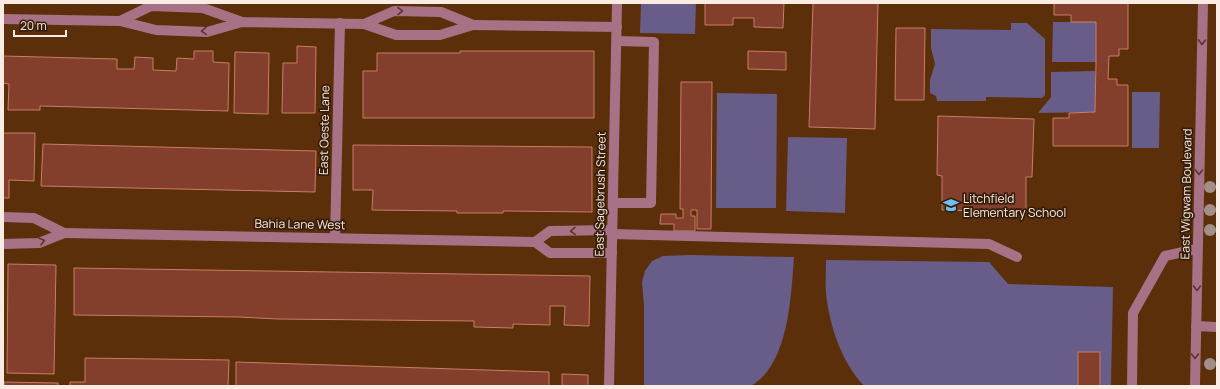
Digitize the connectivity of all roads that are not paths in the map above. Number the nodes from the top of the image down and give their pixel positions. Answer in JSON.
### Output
{"nodes":[{"id":1,"x":617,"y":3,"type":"edge"},
{"id":2,"x":1203,"y":3,"type":"edge"},
{"id":3,"x":3,"y":19,"type":"edge"},
{"id":4,"x":120,"y":20,"type":"junction"},
{"id":5,"x":242,"y":22,"type":"junction"},
{"id":6,"x":340,"y":23,"type":"junction"},
{"id":7,"x":364,"y":24,"type":"junction"},
{"id":8,"x":473,"y":25,"type":"junction"},
{"id":9,"x":617,"y":26,"type":"junction"},
{"id":10,"x":617,"y":41,"type":"junction"},
{"id":11,"x":613,"y":203,"type":"junction"},
{"id":12,"x":3,"y":217,"type":"edge"},
{"id":13,"x":612,"y":232,"type":"junction"},
{"id":14,"x":64,"y":233,"type":"junction"},
{"id":15,"x":335,"y":238,"type":"junction"},
{"id":16,"x":535,"y":242,"type":"junction"},
{"id":17,"x":3,"y":244,"type":"edge"},
{"id":18,"x":1197,"y":249,"type":"junction"},
{"id":19,"x":612,"y":253,"type":"junction"},
{"id":20,"x":1017,"y":258,"type":"dead end"},
{"id":21,"x":1196,"y":326,"type":"junction"},
{"id":22,"x":1217,"y":327,"type":"edge"},
{"id":23,"x":609,"y":386,"type":"edge"},
{"id":24,"x":1132,"y":386,"type":"edge"},
{"id":25,"x":1195,"y":386,"type":"edge"}],
"edges":[{"from":1,"to":9,"type":"street","name":"East Sagebrush Street"},
{"from":2,"to":18,"type":"street","name":"East Wigwam Boulevard","one_way":true},
{"from":3,"to":4,"type":"street"},
{"from":5,"to":4,"type":"street","one_way":true},
{"from":4,"to":5,"type":"street"},
{"from":5,"to":6,"type":"street"},
{"from":6,"to":7,"type":"street"},
{"from":6,"to":15,"type":"street","name":"East Oeste Lane"},
{"from":7,"to":8,"type":"street"},
{"from":7,"to":8,"type":"street","one_way":true},
{"from":8,"to":9,"type":"street"},
{"from":9,"to":10,"type":"street","name":"East Sagebrush Street"},
{"from":10,"to":11,"type":"street","name":"East Sagebrush Street"},
{"from":10,"to":11,"type":"street"},
{"from":11,"to":13,"type":"street","name":"East Sagebrush Street"},
{"from":12,"to":14,"type":"street","name":"Bahia Lane West"},
{"from":13,"to":16,"type":"street","one_way":true},
{"from":13,"to":19,"type":"street","name":"East Sagebrush Street"},
{"from":13,"to":20,"type":"street"},
{"from":14,"to":15,"type":"street","name":"Bahia Lane West"},
{"from":17,"to":14,"type":"street","name":"Bahia Lane West","one_way":true},
{"from":15,"to":16,"type":"street","name":"Bahia Lane West"},
{"from":16,"to":19,"type":"street"},
{"from":18,"to":21,"type":"street","name":"East Wigwam Boulevard","one_way":true},
{"from":18,"to":24,"type":"street"},
{"from":19,"to":23,"type":"street","name":"East Sagebrush Street"},
{"from":21,"to":22,"type":"street"},
{"from":21,"to":25,"type":"street","name":"East Wigwam Boulevard","one_way":true}]}
